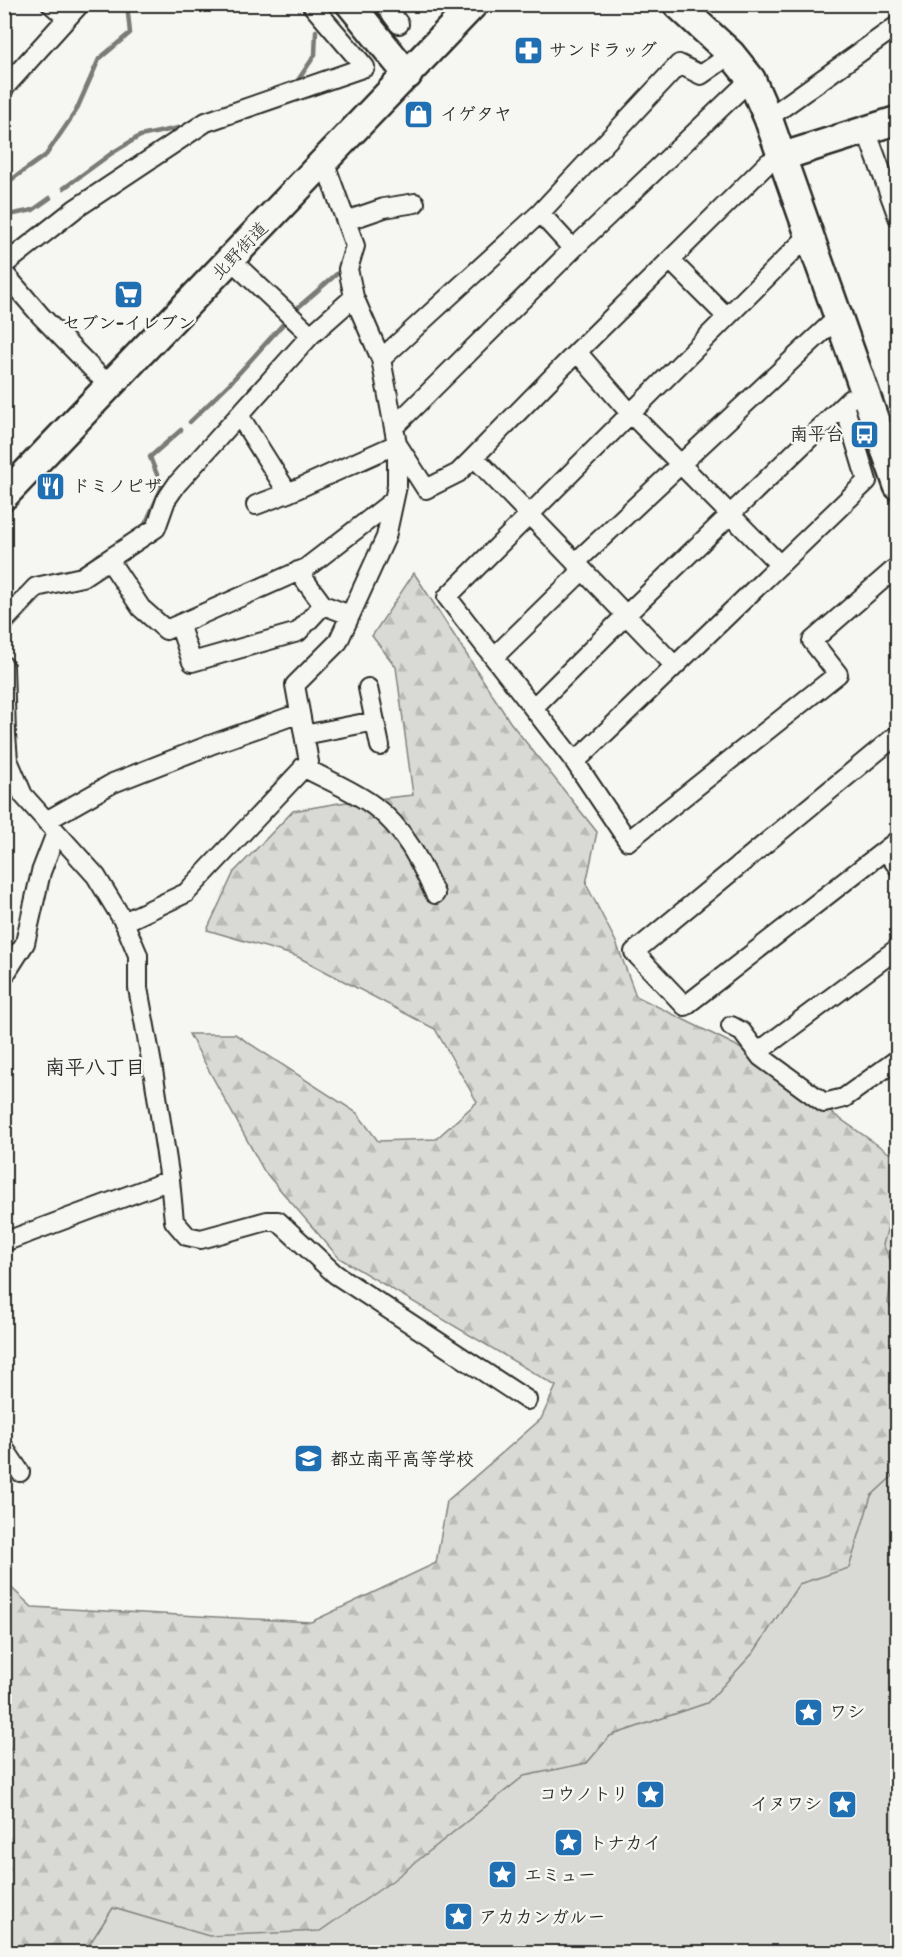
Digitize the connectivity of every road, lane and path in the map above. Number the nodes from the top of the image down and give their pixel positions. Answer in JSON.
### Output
{"nodes":[{"id":1,"x":51,"y":4,"type":"edge"},
{"id":2,"x":80,"y":4,"type":"edge"},
{"id":3,"x":350,"y":4,"type":"edge"},
{"id":4,"x":384,"y":4,"type":"edge"},
{"id":5,"x":474,"y":4,"type":"edge"},
{"id":6,"x":677,"y":4,"type":"edge"},
{"id":7,"x":312,"y":5,"type":"edge"},
{"id":8,"x":67,"y":18,"type":"junction"},
{"id":9,"x":399,"y":24,"type":"dead end"},
{"id":10,"x":897,"y":25,"type":"edge"},
{"id":11,"x":731,"y":54,"type":"junction"},
{"id":12,"x":408,"y":75,"type":"junction"},
{"id":13,"x":751,"y":79,"type":"junction"},
{"id":14,"x":4,"y":88,"type":"edge"},
{"id":15,"x":768,"y":118,"type":"junction"},
{"id":16,"x":897,"y":120,"type":"edge"},
{"id":17,"x":866,"y":130,"type":"junction"},
{"id":18,"x":781,"y":157,"type":"junction"},
{"id":19,"x":324,"y":161,"type":"junction"},
{"id":20,"x":415,"y":204,"type":"dead end"},
{"id":21,"x":540,"y":213,"type":"junction"},
{"id":22,"x":897,"y":214,"type":"edge"},
{"id":23,"x":346,"y":221,"type":"junction"},
{"id":24,"x":809,"y":235,"type":"junction"},
{"id":25,"x":573,"y":249,"type":"junction"},
{"id":26,"x":231,"y":260,"type":"junction"},
{"id":27,"x":670,"y":261,"type":"junction"},
{"id":28,"x":4,"y":265,"type":"edge"},
{"id":29,"x":4,"y":273,"type":"edge"},
{"id":30,"x":354,"y":297,"type":"junction"},
{"id":31,"x":726,"y":316,"type":"junction"},
{"id":32,"x":838,"y":317,"type":"junction"},
{"id":33,"x":311,"y":335,"type":"junction"},
{"id":34,"x":577,"y":352,"type":"junction"},
{"id":35,"x":381,"y":359,"type":"junction"},
{"id":36,"x":110,"y":387,"type":"junction"},
{"id":37,"x":853,"y":396,"type":"junction"},
{"id":38,"x":630,"y":413,"type":"junction"},
{"id":39,"x":239,"y":415,"type":"junction"},
{"id":40,"x":395,"y":435,"type":"junction"},
{"id":41,"x":474,"y":457,"type":"junction"},
{"id":42,"x":681,"y":465,"type":"junction"},
{"id":43,"x":896,"y":480,"type":"edge"},
{"id":44,"x":288,"y":493,"type":"junction"},
{"id":45,"x":4,"y":496,"type":"edge"},
{"id":46,"x":393,"y":501,"type":"junction"},
{"id":47,"x":256,"y":505,"type":"dead end"},
{"id":48,"x":530,"y":514,"type":"junction"},
{"id":49,"x":731,"y":515,"type":"junction"},
{"id":50,"x":109,"y":560,"type":"junction"},
{"id":51,"x":780,"y":565,"type":"junction"},
{"id":52,"x":580,"y":566,"type":"junction"},
{"id":53,"x":897,"y":566,"type":"edge"},
{"id":54,"x":298,"y":571,"type":"junction"},
{"id":55,"x":323,"y":605,"type":"junction"},
{"id":56,"x":350,"y":615,"type":"junction"},
{"id":57,"x":626,"y":615,"type":"junction"},
{"id":58,"x":4,"y":621,"type":"edge"},
{"id":59,"x":179,"y":624,"type":"junction"},
{"id":60,"x":494,"y":657,"type":"junction"},
{"id":61,"x":4,"y":666,"type":"edge"},
{"id":62,"x":675,"y":666,"type":"junction"},
{"id":63,"x":368,"y":687,"type":"dead end"},
{"id":64,"x":533,"y":708,"type":"junction"},
{"id":65,"x":300,"y":713,"type":"junction"},
{"id":66,"x":375,"y":721,"type":"junction"},
{"id":67,"x":897,"y":734,"type":"edge"},
{"id":68,"x":304,"y":735,"type":"junction"},
{"id":69,"x":380,"y":746,"type":"dead end"},
{"id":70,"x":575,"y":762,"type":"junction"},
{"id":71,"x":303,"y":767,"type":"junction"},
{"id":72,"x":51,"y":827,"type":"junction"},
{"id":73,"x":891,"y":845,"type":"edge"},
{"id":74,"x":897,"y":867,"type":"edge"},
{"id":75,"x":435,"y":894,"type":"dead end"},
{"id":76,"x":124,"y":922,"type":"junction"},
{"id":77,"x":897,"y":948,"type":"edge"},
{"id":78,"x":4,"y":976,"type":"edge"},
{"id":79,"x":732,"y":1026,"type":"dead end"},
{"id":80,"x":758,"y":1052,"type":"junction"},
{"id":81,"x":897,"y":1059,"type":"edge"},
{"id":82,"x":170,"y":1180,"type":"junction"},
{"id":83,"x":4,"y":1242,"type":"edge"},
{"id":84,"x":527,"y":1400,"type":"dead end"},
{"id":85,"x":4,"y":1448,"type":"edge"},
{"id":86,"x":20,"y":1472,"type":"dead end"}],
"edges":[{"from":1,"to":8,"type":"street"},
{"from":2,"to":8,"type":"street"},
{"from":3,"to":12,"type":"street"},
{"from":4,"to":9,"type":"street"},
{"from":5,"to":12,"type":"street","name":"北野街道"},
{"from":6,"to":11,"type":"street"},
{"from":7,"to":28,"type":"street"},
{"from":8,"to":14,"type":"street"},
{"from":10,"to":15,"type":"street"},
{"from":11,"to":13,"type":"street"},
{"from":11,"to":21,"type":"street"},
{"from":12,"to":19,"type":"street","name":"北野街道"},
{"from":13,"to":15,"type":"street"},
{"from":13,"to":25,"type":"street"},
{"from":15,"to":18,"type":"street"},
{"from":16,"to":17,"type":"street"},
{"from":17,"to":18,"type":"street"},
{"from":17,"to":22,"type":"street"},
{"from":18,"to":24,"type":"street"},
{"from":18,"to":27,"type":"street"},
{"from":19,"to":23,"type":"street"},
{"from":19,"to":26,"type":"street","name":"北野街道"},
{"from":20,"to":23,"type":"street"},
{"from":21,"to":25,"type":"street"},
{"from":21,"to":35,"type":"street"},
{"from":23,"to":30,"type":"street"},
{"from":24,"to":31,"type":"street"},
{"from":24,"to":32,"type":"street"},
{"from":25,"to":40,"type":"street"},
{"from":26,"to":33,"type":"street"},
{"from":26,"to":36,"type":"street","name":"北野街道"},
{"from":27,"to":31,"type":"street"},
{"from":27,"to":34,"type":"street"},
{"from":29,"to":36,"type":"street"},
{"from":30,"to":33,"type":"street"},
{"from":30,"to":35,"type":"street"},
{"from":31,"to":38,"type":"street"},
{"from":32,"to":37,"type":"street"},
{"from":32,"to":42,"type":"street"},
{"from":33,"to":39,"type":"street"},
{"from":34,"to":38,"type":"street"},
{"from":34,"to":41,"type":"street"},
{"from":35,"to":40,"type":"street"},
{"from":36,"to":45,"type":"street","name":"北野街道"},
{"from":37,"to":43,"type":"street"},
{"from":37,"to":49,"type":"street"},
{"from":37,"to":51,"type":"street"},
{"from":38,"to":42,"type":"street"},
{"from":38,"to":48,"type":"street"},
{"from":39,"to":44,"type":"street"},
{"from":39,"to":50,"type":"street"},
{"from":40,"to":41,"type":"street"},
{"from":40,"to":44,"type":"street"},
{"from":40,"to":46,"type":"street"},
{"from":41,"to":48,"type":"street"},
{"from":42,"to":49,"type":"street"},
{"from":42,"to":52,"type":"street"},
{"from":44,"to":47,"type":"street"},
{"from":46,"to":54,"type":"street"},
{"from":46,"to":56,"type":"street"},
{"from":48,"to":52,"type":"street"},
{"from":48,"to":60,"type":"street"},
{"from":49,"to":51,"type":"street"},
{"from":49,"to":57,"type":"street"},
{"from":50,"to":58,"type":"street"},
{"from":50,"to":59,"type":"street"},
{"from":51,"to":62,"type":"street"},
{"from":52,"to":57,"type":"street"},
{"from":52,"to":60,"type":"street"},
{"from":53,"to":70,"type":"street"},
{"from":54,"to":55,"type":"street"},
{"from":54,"to":59,"type":"street"},
{"from":55,"to":56,"type":"street"},
{"from":55,"to":59,"type":"street"},
{"from":56,"to":65,"type":"street"},
{"from":57,"to":62,"type":"street"},
{"from":57,"to":64,"type":"street"},
{"from":60,"to":64,"type":"street"},
{"from":61,"to":72,"type":"street"},
{"from":62,"to":70,"type":"street"},
{"from":63,"to":66,"type":"street"},
{"from":64,"to":70,"type":"street"},
{"from":65,"to":68,"type":"street"},
{"from":65,"to":72,"type":"street"},
{"from":66,"to":68,"type":"street"},
{"from":66,"to":69,"type":"street"},
{"from":67,"to":73,"type":"street"},
{"from":68,"to":71,"type":"street"},
{"from":71,"to":75,"type":"street"},
{"from":71,"to":76,"type":"street"},
{"from":72,"to":76,"type":"street"},
{"from":72,"to":78,"type":"street"},
{"from":73,"to":74,"type":"street"},
{"from":76,"to":82,"type":"street"},
{"from":77,"to":80,"type":"street"},
{"from":79,"to":80,"type":"street"},
{"from":80,"to":81,"type":"street"},
{"from":82,"to":83,"type":"street"},
{"from":82,"to":84,"type":"street"},
{"from":85,"to":86,"type":"street"}]}
